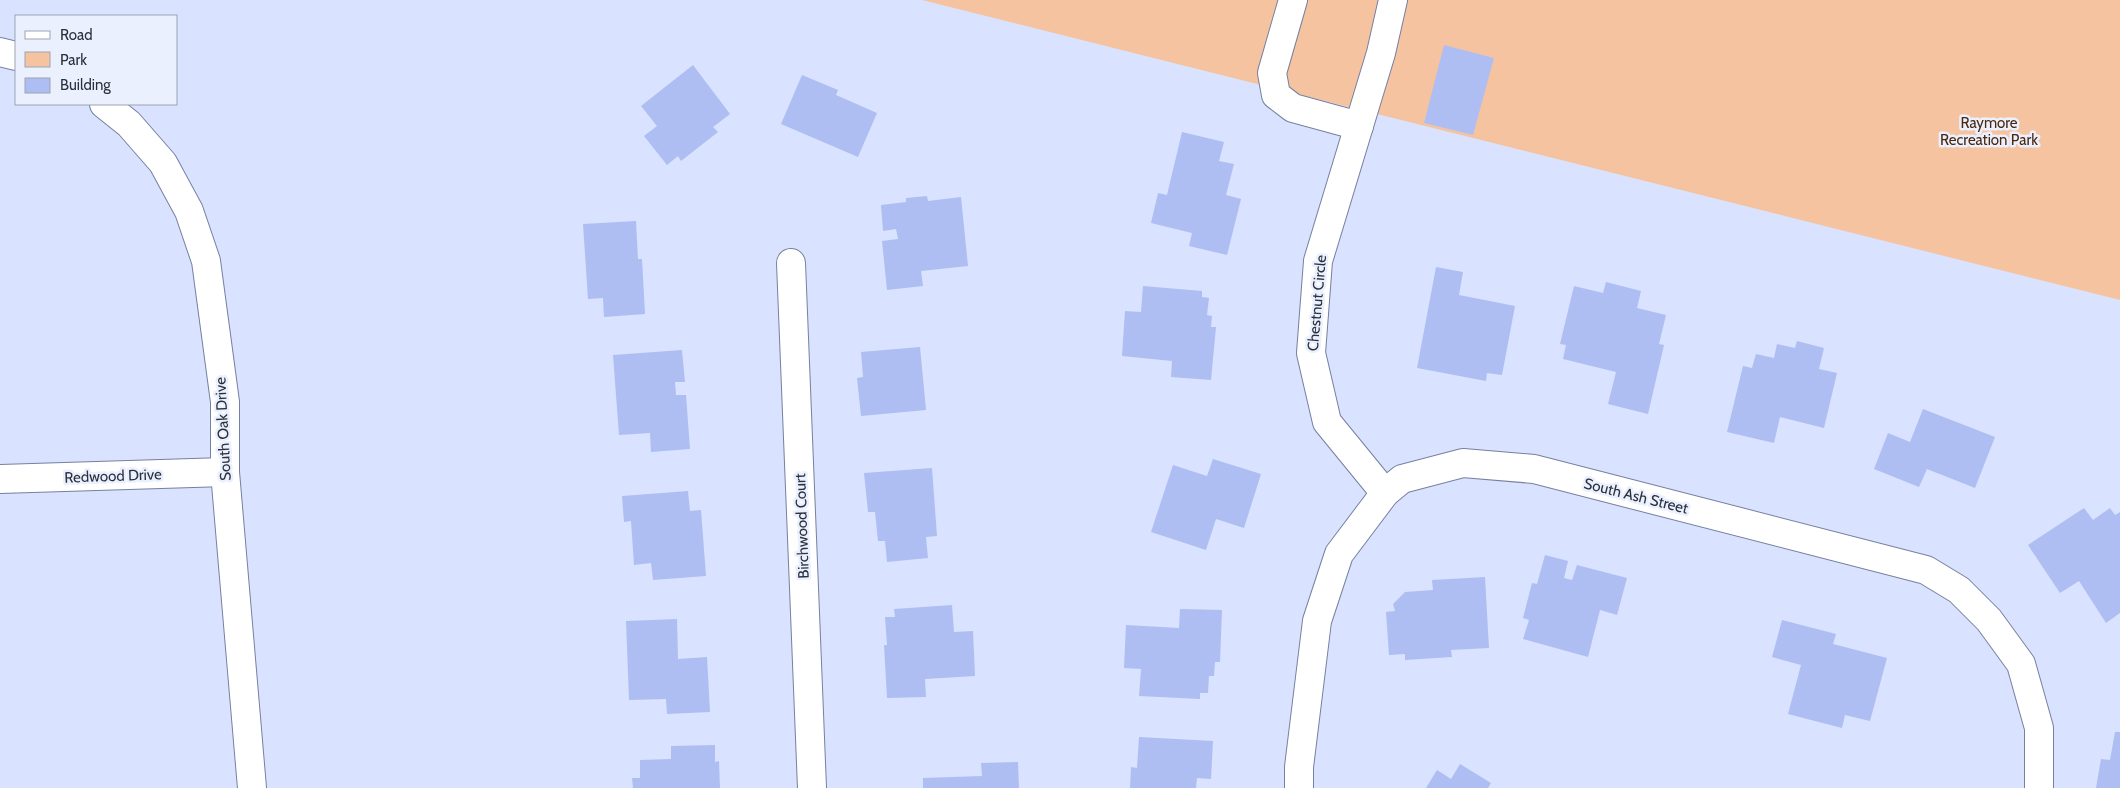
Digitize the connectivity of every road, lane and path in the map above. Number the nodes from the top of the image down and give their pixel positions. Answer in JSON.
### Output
{"nodes":[{"id":1,"x":1293,"y":0,"type":"edge"},
{"id":2,"x":1393,"y":0,"type":"edge"},
{"id":3,"x":0,"y":52,"type":"edge"},
{"id":4,"x":15,"y":56,"type":"edge"},
{"id":5,"x":105,"y":105,"type":"edge"},
{"id":6,"x":1358,"y":126,"type":"junction"},
{"id":7,"x":792,"y":263,"type":"dead end"},
{"id":8,"x":225,"y":472,"type":"junction"},
{"id":9,"x":0,"y":479,"type":"edge"},
{"id":10,"x":1385,"y":493,"type":"junction"},
{"id":11,"x":1299,"y":778,"type":"edge"},
{"id":12,"x":2040,"y":785,"type":"edge"},
{"id":13,"x":252,"y":788,"type":"edge"},
{"id":14,"x":812,"y":788,"type":"edge"}],
"edges":[{"from":1,"to":6,"type":"street"},
{"from":2,"to":6,"type":"street","name":"Chestnut Circle"},
{"from":3,"to":4,"type":"street"},
{"from":5,"to":8,"type":"street","name":"South Oak Drive"},
{"from":6,"to":10,"type":"street","name":"Chestnut Circle"},
{"from":7,"to":14,"type":"street","name":"Birchwood Court"},
{"from":8,"to":9,"type":"street","name":"Redwood Drive"},
{"from":8,"to":13,"type":"street","name":"South Oak Drive"},
{"from":10,"to":11,"type":"street","name":"South Ash Street"},
{"from":10,"to":12,"type":"street","name":"South Ash Street"}]}
